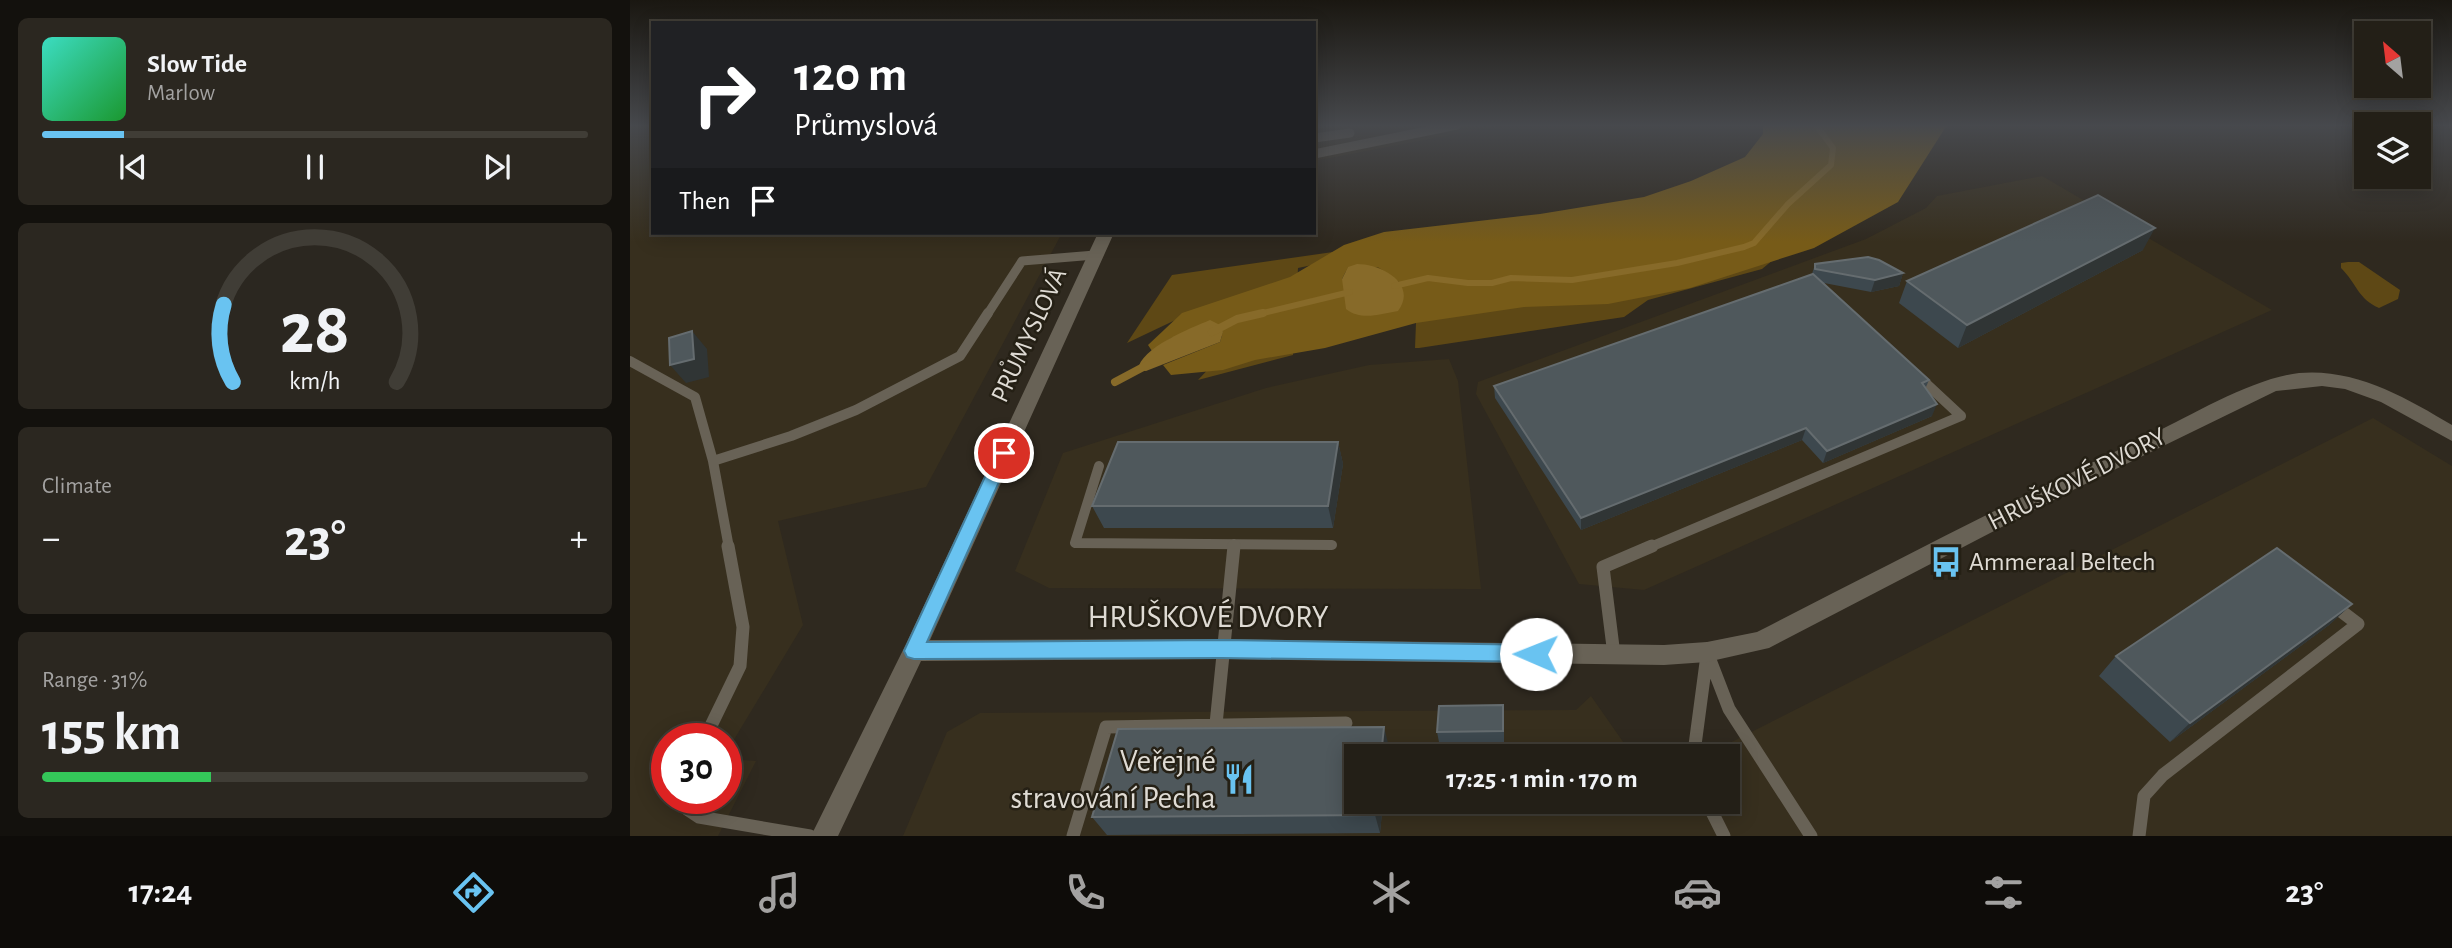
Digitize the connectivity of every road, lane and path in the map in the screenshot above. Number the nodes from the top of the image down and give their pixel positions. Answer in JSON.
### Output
{"nodes":[{"id":1,"x":1105,"y":235,"type":"edge"},
{"id":2,"x":1095,"y":254,"type":"junction"},
{"id":3,"x":630,"y":361,"type":"edge"},
{"id":4,"x":1911,"y":370,"type":"edge"},
{"id":5,"x":2452,"y":434,"type":"edge"},
{"id":6,"x":713,"y":461,"type":"junction"},
{"id":7,"x":1099,"y":466,"type":"dead end"},
{"id":8,"x":1234,"y":544,"type":"junction"},
{"id":9,"x":1332,"y":545,"type":"dead end"},
{"id":10,"x":2318,"y":594,"type":"edge"},
{"id":11,"x":1222,"y":649,"type":"junction"},
{"id":12,"x":914,"y":651,"type":"junction"},
{"id":13,"x":1707,"y":652,"type":"junction"},
{"id":14,"x":1614,"y":655,"type":"junction"},
{"id":15,"x":712,"y":723,"type":"edge"},
{"id":16,"x":1346,"y":723,"type":"dead end"},
{"id":17,"x":1216,"y":724,"type":"junction"},
{"id":18,"x":1695,"y":744,"type":"edge"},
{"id":19,"x":694,"y":814,"type":"edge"},
{"id":20,"x":1713,"y":814,"type":"edge"},
{"id":21,"x":810,"y":836,"type":"edge"},
{"id":22,"x":824,"y":836,"type":"edge"},
{"id":23,"x":1073,"y":836,"type":"edge"},
{"id":24,"x":1724,"y":836,"type":"edge"},
{"id":25,"x":1811,"y":836,"type":"edge"},
{"id":26,"x":2139,"y":836,"type":"edge"}],
"edges":[{"from":1,"to":2,"type":"street","name":"PRŮMYSLOVÁ"},
{"from":2,"to":6,"type":"lane"},
{"from":2,"to":12,"type":"street","name":"PRŮMYSLOVÁ"},
{"from":3,"to":6,"type":"lane"},
{"from":4,"to":14,"type":"lane"},
{"from":5,"to":13,"type":"street","name":"HRUŠKOVÉ DVORY"},
{"from":6,"to":15,"type":"lane"},
{"from":7,"to":8,"type":"lane"},
{"from":8,"to":9,"type":"lane"},
{"from":8,"to":11,"type":"lane"},
{"from":10,"to":26,"type":"lane"},
{"from":11,"to":12,"type":"street","name":"HRUŠKOVÉ DVORY"},
{"from":11,"to":14,"type":"street","name":"HRUŠKOVÉ DVORY"},
{"from":11,"to":17,"type":"lane"},
{"from":12,"to":22,"type":"street"},
{"from":13,"to":14,"type":"street","name":"HRUŠKOVÉ DVORY"},
{"from":13,"to":18,"type":"lane"},
{"from":13,"to":25,"type":"lane"},
{"from":16,"to":17,"type":"lane"},
{"from":17,"to":23,"type":"lane"},
{"from":19,"to":21,"type":"lane"},
{"from":20,"to":24,"type":"lane"}]}
